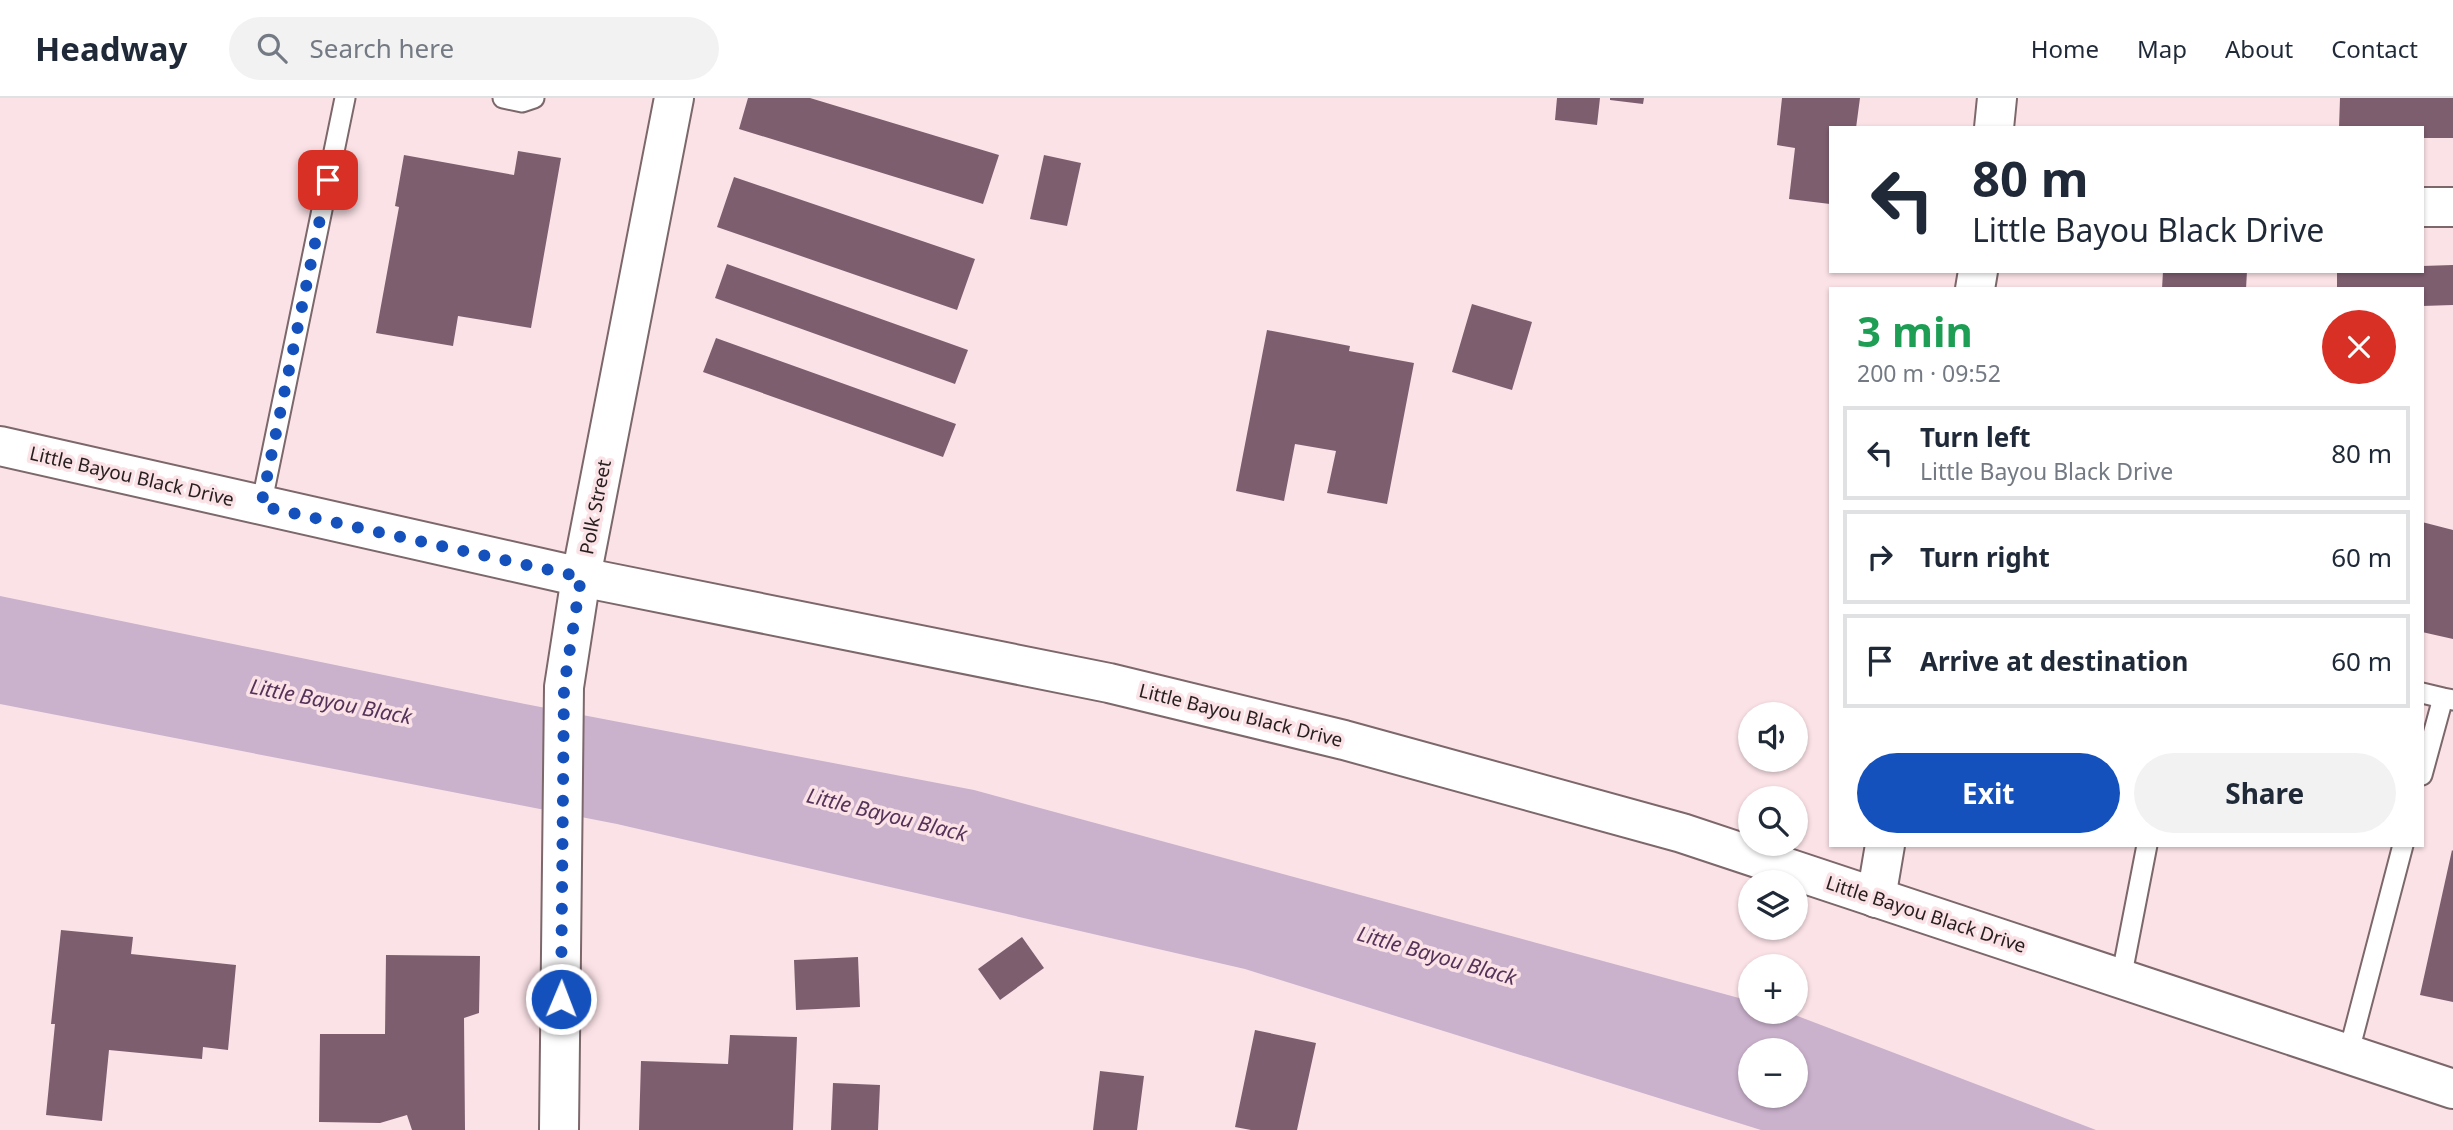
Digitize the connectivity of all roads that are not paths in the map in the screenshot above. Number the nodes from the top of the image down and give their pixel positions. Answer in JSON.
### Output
{"nodes":[{"id":1,"x":345,"y":98,"type":"edge"},
{"id":2,"x":503,"y":98,"type":"edge"},
{"id":3,"x":534,"y":98,"type":"edge"},
{"id":4,"x":674,"y":98,"type":"edge"},
{"id":5,"x":1997,"y":98,"type":"edge"},
{"id":6,"x":1994,"y":126,"type":"edge"},
{"id":7,"x":2424,"y":207,"type":"edge"},
{"id":8,"x":2453,"y":207,"type":"edge"},
{"id":9,"x":0,"y":446,"type":"edge"},
{"id":10,"x":261,"y":506,"type":"junction"},
{"id":11,"x":581,"y":577,"type":"junction"},
{"id":12,"x":2424,"y":693,"type":"edge"},
{"id":13,"x":2448,"y":699,"type":"edge"},
{"id":14,"x":2424,"y":769,"type":"edge"},
{"id":15,"x":1885,"y":847,"type":"edge"},
{"id":16,"x":2147,"y":847,"type":"edge"},
{"id":17,"x":2402,"y":847,"type":"edge"},
{"id":18,"x":1876,"y":898,"type":"junction"},
{"id":19,"x":2121,"y":979,"type":"junction"},
{"id":20,"x":2348,"y":1055,"type":"junction"},
{"id":21,"x":2453,"y":1089,"type":"edge"},
{"id":22,"x":559,"y":1130,"type":"edge"}],
"edges":[{"from":1,"to":10,"type":"lane"},
{"from":2,"to":3,"type":"lane"},
{"from":4,"to":11,"type":"main road","name":"Polk Street"},
{"from":5,"to":6,"type":"main road"},
{"from":7,"to":8,"type":"main road"},
{"from":9,"to":10,"type":"main road","name":"Little Bayou Black Drive"},
{"from":10,"to":11,"type":"main road","name":"Little Bayou Black Drive"},
{"from":11,"to":18,"type":"main road","name":"Little Bayou Black Drive"},
{"from":11,"to":22,"type":"main road","name":"Polk Street"},
{"from":12,"to":13,"type":"lane"},
{"from":13,"to":14,"type":"lane"},
{"from":15,"to":18,"type":"main road"},
{"from":16,"to":19,"type":"lane"},
{"from":17,"to":20,"type":"lane"},
{"from":18,"to":19,"type":"main road","name":"Little Bayou Black Drive"},
{"from":19,"to":20,"type":"main road","name":"Little Bayou Black Drive"},
{"from":20,"to":21,"type":"main road","name":"Little Bayou Black Drive"}]}
